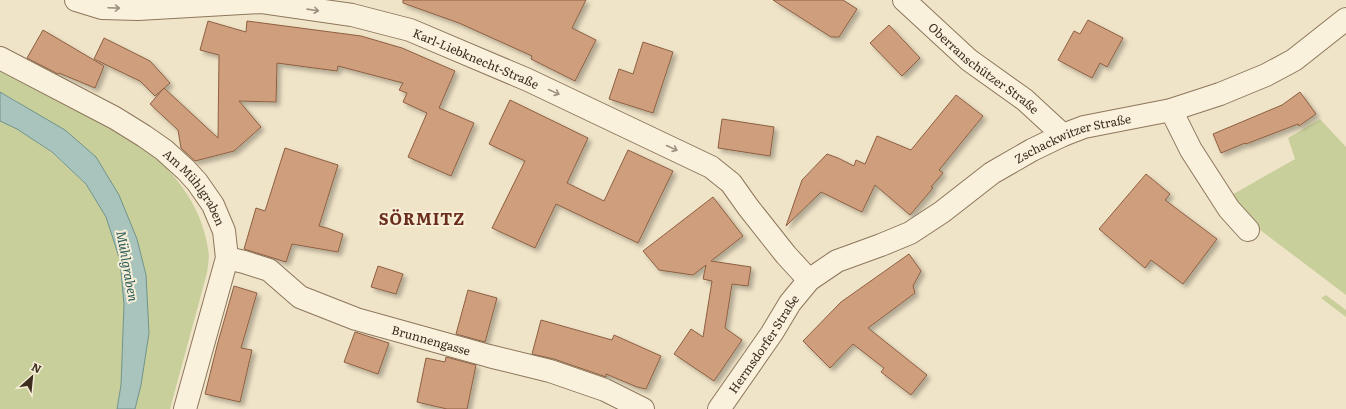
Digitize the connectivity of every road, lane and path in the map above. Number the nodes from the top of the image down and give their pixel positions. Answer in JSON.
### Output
{"nodes":[{"id":1,"x":76,"y":0,"type":"edge"},
{"id":2,"x":904,"y":0,"type":"edge"},
{"id":3,"x":1346,"y":19,"type":"edge"},
{"id":4,"x":0,"y":58,"type":"edge"},
{"id":5,"x":1171,"y":110,"type":"junction"},
{"id":6,"x":1064,"y":135,"type":"junction"},
{"id":7,"x":1248,"y":230,"type":"dead end"},
{"id":8,"x":227,"y":258,"type":"junction"},
{"id":9,"x":809,"y":280,"type":"junction"},
{"id":10,"x":185,"y":409,"type":"edge"},
{"id":11,"x":643,"y":409,"type":"edge"},
{"id":12,"x":719,"y":409,"type":"edge"}],
"edges":[{"from":1,"to":9,"type":"street","name":"Karl-Liebknecht-Straße","one_way":true},
{"from":2,"to":6,"type":"street","name":"Oberranschützer Straße"},
{"from":3,"to":5,"type":"street","name":"Zschackwitzer Straße"},
{"from":4,"to":8,"type":"street","name":"Am Mühlgraben"},
{"from":5,"to":6,"type":"street","name":"Zschackwitzer Straße"},
{"from":5,"to":7,"type":"street"},
{"from":6,"to":9,"type":"street","name":"Zschackwitzer Straße"},
{"from":8,"to":10,"type":"street","name":"Am Mühlgraben"},
{"from":8,"to":11,"type":"street","name":"Brunnengasse"},
{"from":9,"to":12,"type":"street","name":"Hermsdorfer Straße"}]}
